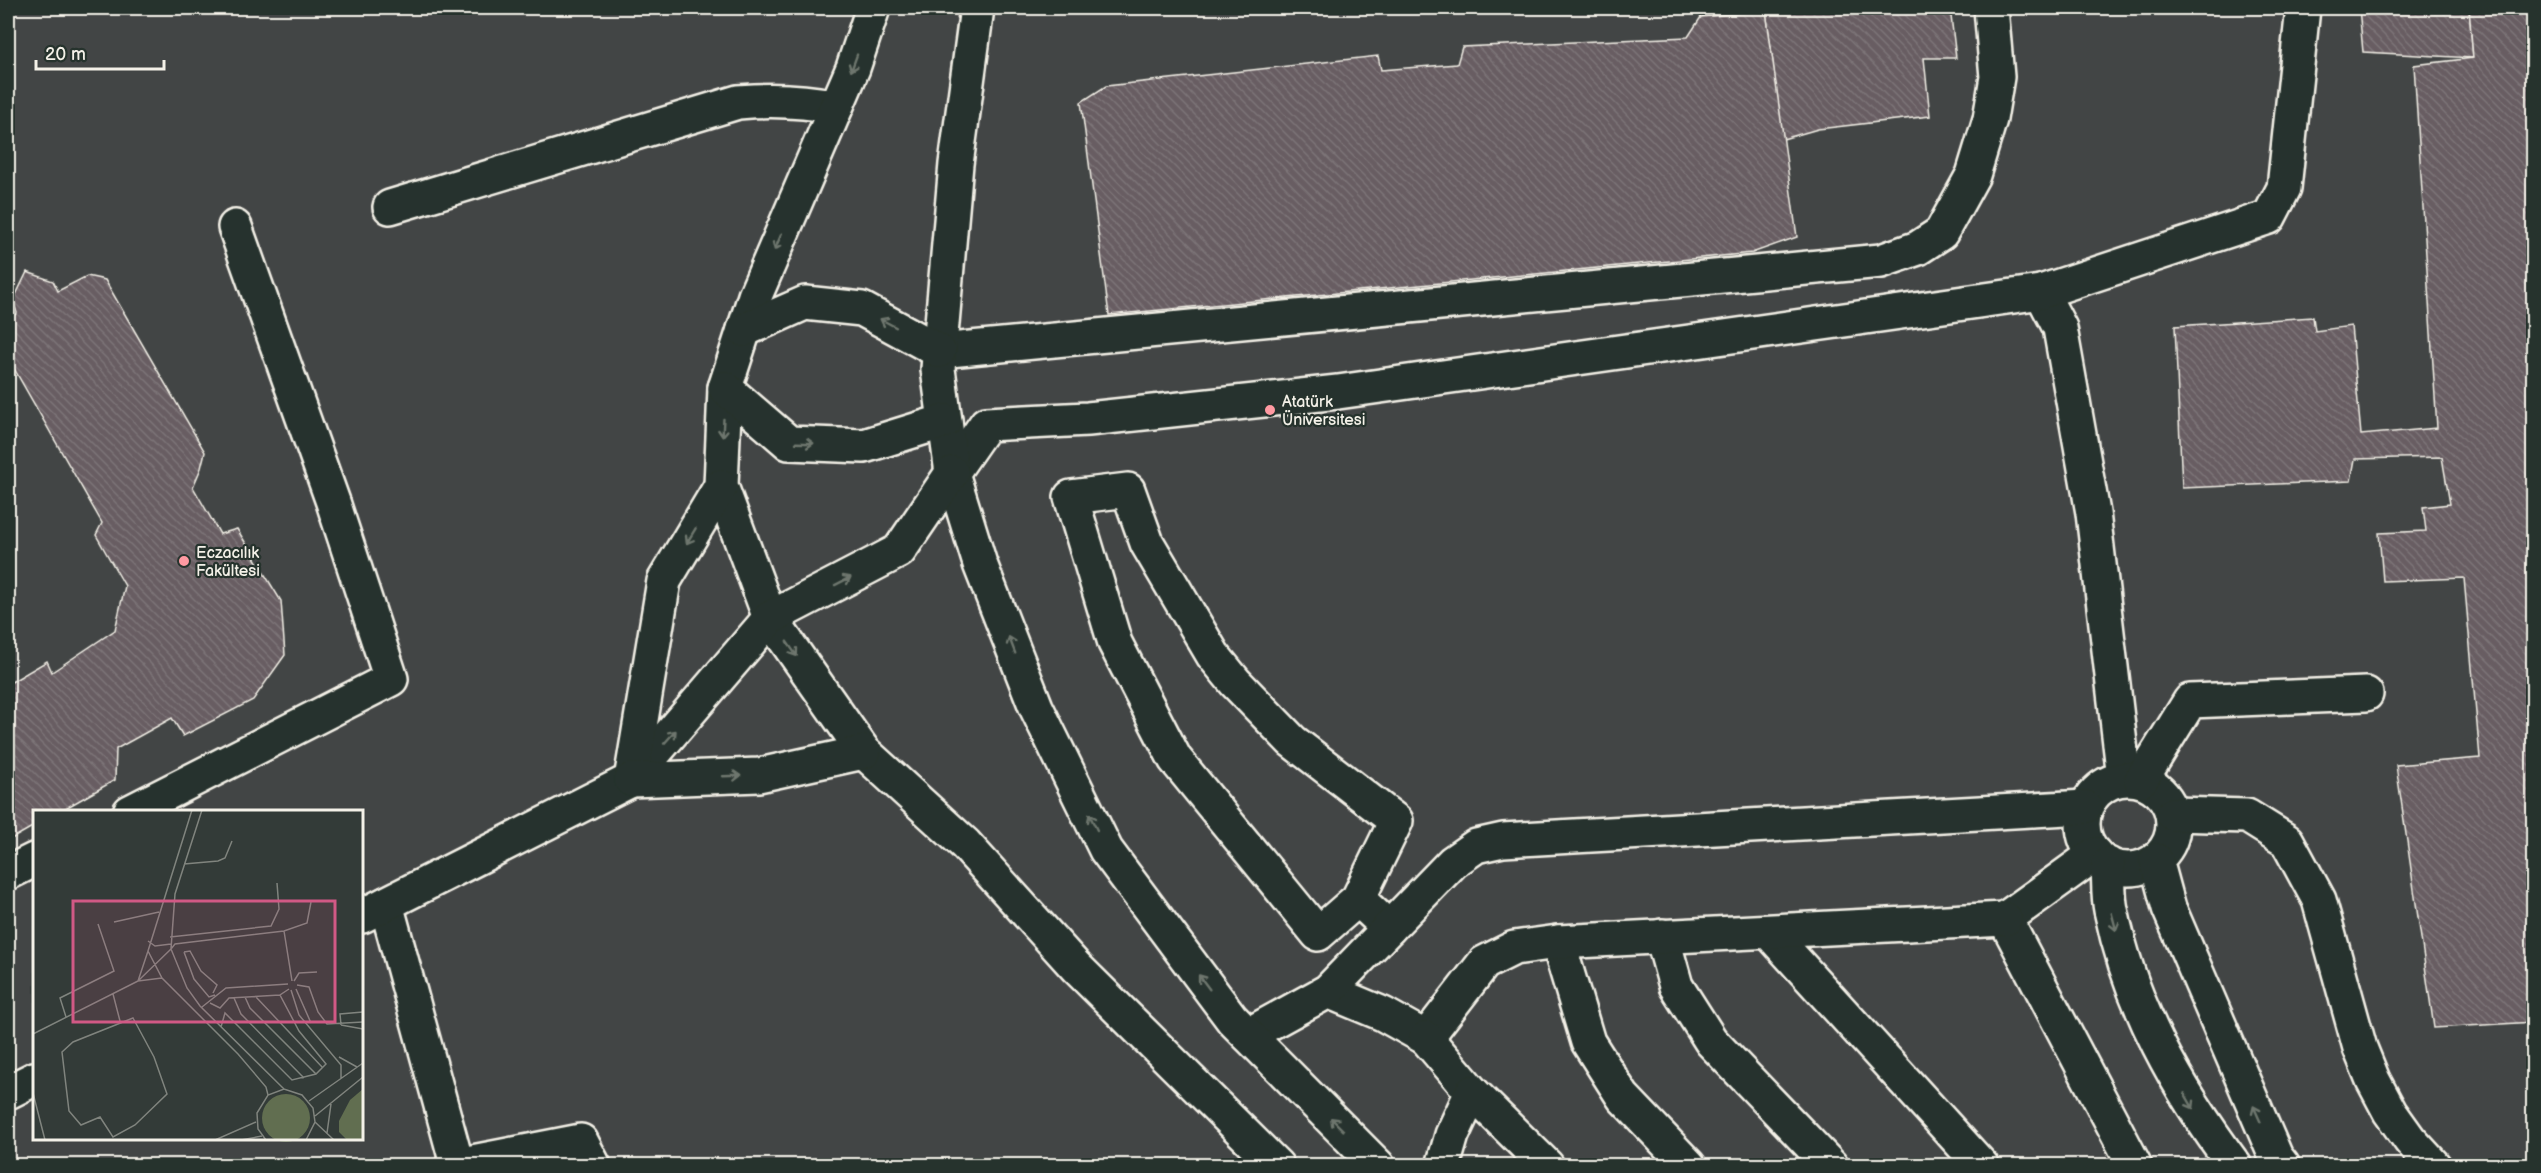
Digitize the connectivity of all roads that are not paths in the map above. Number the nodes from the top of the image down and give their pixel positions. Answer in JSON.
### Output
{"nodes":[{"id":1,"x":873,"y":8,"type":"edge"},
{"id":2,"x":977,"y":8,"type":"edge"},
{"id":3,"x":1991,"y":8,"type":"edge"},
{"id":4,"x":2303,"y":8,"type":"edge"},
{"id":5,"x":836,"y":107,"type":"junction"},
{"id":6,"x":390,"y":207,"type":"dead end"},
{"id":7,"x":235,"y":227,"type":"dead end"},
{"id":8,"x":2041,"y":292,"type":"junction"},
{"id":9,"x":744,"y":330,"type":"junction"},
{"id":10,"x":939,"y":351,"type":"junction"},
{"id":11,"x":725,"y":388,"type":"junction"},
{"id":12,"x":945,"y":421,"type":"junction"},
{"id":13,"x":986,"y":424,"type":"junction"},
{"id":14,"x":952,"y":473,"type":"junction"},
{"id":15,"x":721,"y":486,"type":"junction"},
{"id":16,"x":770,"y":618,"type":"junction"},
{"id":17,"x":2366,"y":694,"type":"dead end"},
{"id":18,"x":864,"y":752,"type":"junction"},
{"id":19,"x":2132,"y":779,"type":"junction"},
{"id":20,"x":631,"y":780,"type":"junction"},
{"id":21,"x":2085,"y":807,"type":"junction"},
{"id":22,"x":134,"y":810,"type":"edge"},
{"id":23,"x":2174,"y":814,"type":"junction"},
{"id":24,"x":2101,"y":859,"type":"junction"},
{"id":25,"x":33,"y":860,"type":"edge"},
{"id":26,"x":2157,"y":860,"type":"junction"},
{"id":27,"x":8,"y":873,"type":"edge"},
{"id":28,"x":1358,"y":899,"type":"junction"},
{"id":29,"x":374,"y":910,"type":"edge"},
{"id":30,"x":2005,"y":919,"type":"junction"},
{"id":31,"x":1389,"y":927,"type":"junction"},
{"id":32,"x":1769,"y":933,"type":"junction"},
{"id":33,"x":1662,"y":936,"type":"junction"},
{"id":34,"x":1558,"y":942,"type":"junction"},
{"id":35,"x":1328,"y":991,"type":"junction"},
{"id":36,"x":1248,"y":1035,"type":"junction"},
{"id":37,"x":1426,"y":1038,"type":"junction"},
{"id":38,"x":33,"y":1080,"type":"edge"},
{"id":39,"x":8,"y":1092,"type":"edge"},
{"id":40,"x":1472,"y":1092,"type":"junction"},
{"id":41,"x":455,"y":1165,"type":"edge"},
{"id":42,"x":594,"y":1166,"type":"edge"},
{"id":43,"x":1277,"y":1166,"type":"edge"},
{"id":44,"x":1378,"y":1166,"type":"edge"},
{"id":45,"x":1443,"y":1166,"type":"edge"},
{"id":46,"x":1547,"y":1166,"type":"edge"},
{"id":47,"x":1689,"y":1166,"type":"edge"},
{"id":48,"x":1831,"y":1166,"type":"edge"},
{"id":49,"x":1982,"y":1166,"type":"edge"},
{"id":50,"x":2135,"y":1166,"type":"edge"},
{"id":51,"x":2235,"y":1166,"type":"edge"},
{"id":52,"x":2283,"y":1166,"type":"edge"},
{"id":53,"x":2434,"y":1166,"type":"edge"}],
"edges":[{"from":1,"to":5,"type":"main road","one_way":true},
{"from":2,"to":10,"type":"main road"},
{"from":3,"to":10,"type":"main road"},
{"from":4,"to":8,"type":"main road"},
{"from":5,"to":6,"type":"main road"},
{"from":5,"to":9,"type":"main road","one_way":true},
{"from":7,"to":22,"type":"main road"},
{"from":8,"to":13,"type":"main road"},
{"from":8,"to":19,"type":"main road"},
{"from":10,"to":9,"type":"main road","one_way":true},
{"from":9,"to":11,"type":"main road"},
{"from":10,"to":12,"type":"main road"},
{"from":11,"to":12,"type":"main road","one_way":true},
{"from":11,"to":15,"type":"main road","one_way":true},
{"from":12,"to":13,"type":"main road"},
{"from":12,"to":14,"type":"main road"},
{"from":13,"to":14,"type":"main road"},
{"from":16,"to":14,"type":"main road","one_way":true},
{"from":36,"to":14,"type":"main road","one_way":true},
{"from":15,"to":16,"type":"main road"},
{"from":15,"to":20,"type":"main road","one_way":true},
{"from":16,"to":18,"type":"main road","one_way":true},
{"from":20,"to":16,"type":"main road","one_way":true},
{"from":17,"to":19,"type":"main road"},
{"from":20,"to":18,"type":"main road","one_way":true},
{"from":18,"to":43,"type":"main road"},
{"from":19,"to":21,"type":"main road"},
{"from":19,"to":23,"type":"main road"},
{"from":20,"to":29,"type":"main road"},
{"from":21,"to":24,"type":"main road"},
{"from":21,"to":31,"type":"main road"},
{"from":23,"to":26,"type":"main road"},
{"from":23,"to":53,"type":"main road"},
{"from":24,"to":26,"type":"main road"},
{"from":24,"to":30,"type":"main road"},
{"from":24,"to":51,"type":"main road","one_way":true},
{"from":25,"to":27,"type":"main road"},
{"from":52,"to":26,"type":"main road","one_way":true},
{"from":28,"to":28,"type":"main road"},
{"from":28,"to":31,"type":"main road"},
{"from":29,"to":41,"type":"main road"},
{"from":30,"to":32,"type":"main road"},
{"from":30,"to":50,"type":"main road"},
{"from":31,"to":35,"type":"main road"},
{"from":32,"to":33,"type":"main road"},
{"from":32,"to":49,"type":"main road"},
{"from":33,"to":34,"type":"main road"},
{"from":33,"to":48,"type":"main road"},
{"from":34,"to":37,"type":"main road"},
{"from":34,"to":47,"type":"main road"},
{"from":35,"to":36,"type":"main road"},
{"from":35,"to":37,"type":"main road"},
{"from":44,"to":36,"type":"main road","one_way":true},
{"from":37,"to":40,"type":"main road"},
{"from":38,"to":39,"type":"main road"},
{"from":40,"to":45,"type":"main road"},
{"from":40,"to":46,"type":"main road"},
{"from":41,"to":42,"type":"main road"}]}
